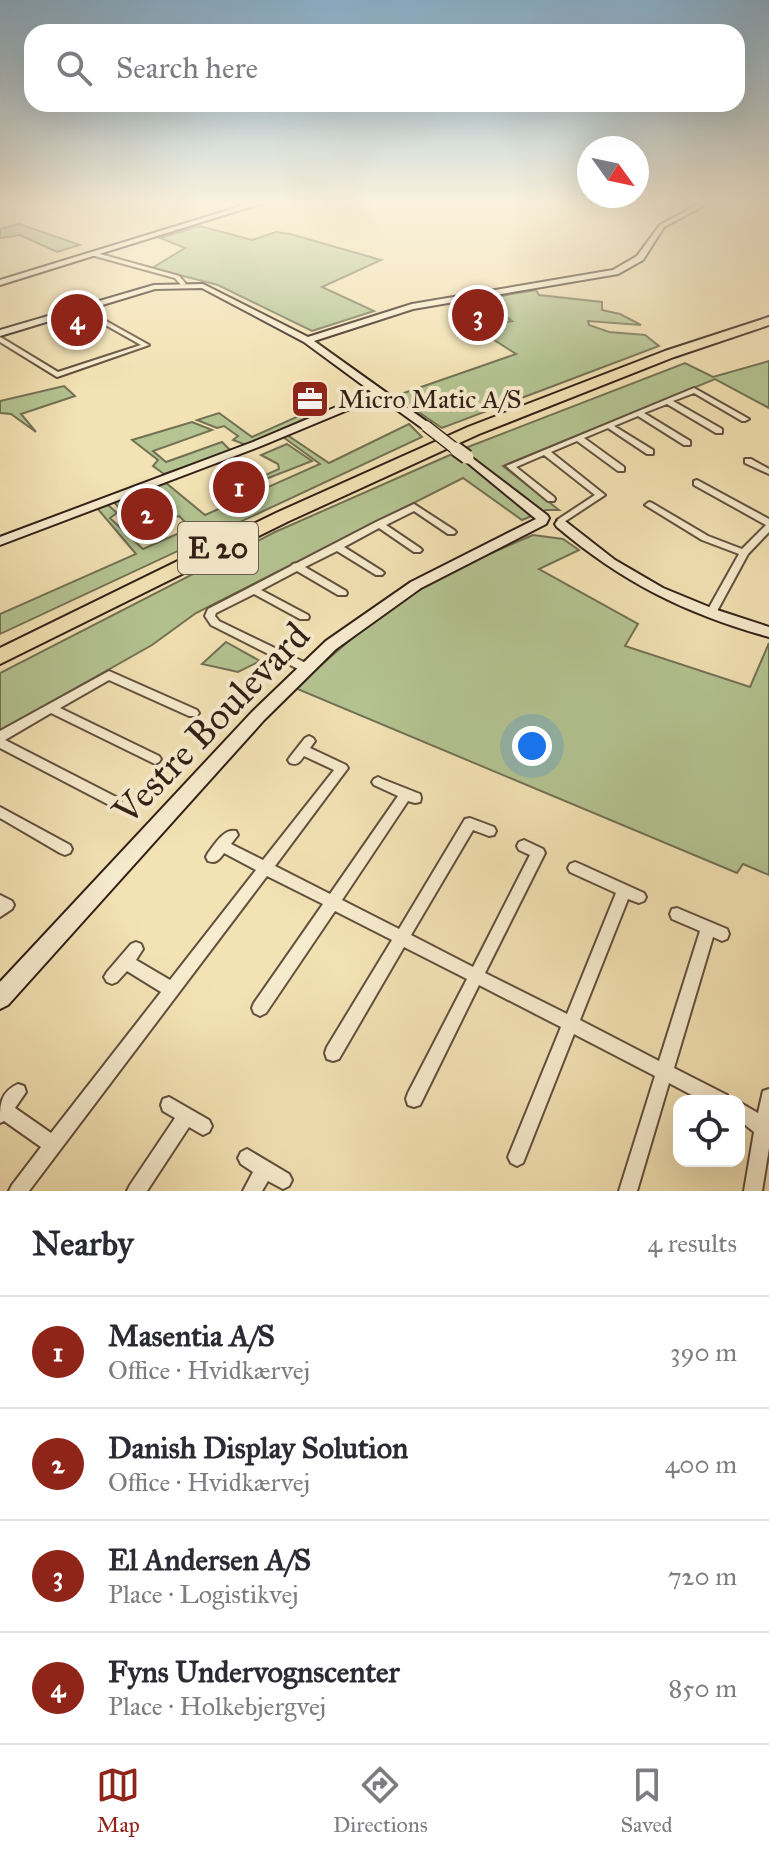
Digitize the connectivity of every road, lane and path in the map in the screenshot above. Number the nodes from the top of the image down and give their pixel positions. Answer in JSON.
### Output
{"nodes":[{"id":1,"x":82,"y":258,"type":"edge"},
{"id":2,"x":106,"y":258,"type":"edge"},
{"id":3,"x":640,"y":258,"type":"edge"},
{"id":4,"x":0,"y":283,"type":"edge"},
{"id":5,"x":183,"y":284,"type":"junction"},
{"id":6,"x":81,"y":309,"type":"junction"},
{"id":7,"x":769,"y":318,"type":"edge"},
{"id":8,"x":0,"y":336,"type":"edge"},
{"id":9,"x":307,"y":340,"type":"junction"},
{"id":10,"x":381,"y":392,"type":"junction"},
{"id":11,"x":667,"y":401,"type":"junction"},
{"id":12,"x":639,"y":413,"type":"junction"},
{"id":13,"x":745,"y":419,"type":"dead end"},
{"id":14,"x":609,"y":426,"type":"junction"},
{"id":15,"x":719,"y":431,"type":"dead end"},
{"id":16,"x":578,"y":438,"type":"junction"},
{"id":17,"x":687,"y":443,"type":"dead end"},
{"id":18,"x":546,"y":452,"type":"junction"},
{"id":19,"x":650,"y":452,"type":"dead end"},
{"id":20,"x":748,"y":461,"type":"dead end"},
{"id":21,"x":621,"y":469,"type":"dead end"},
{"id":22,"x":769,"y":472,"type":"edge"},
{"id":23,"x":697,"y":483,"type":"dead end"},
{"id":24,"x":551,"y":499,"type":"dead end"},
{"id":25,"x":649,"y":505,"type":"dead end"},
{"id":26,"x":552,"y":521,"type":"junction"},
{"id":27,"x":379,"y":524,"type":"junction"},
{"id":28,"x":769,"y":525,"type":"edge"},
{"id":29,"x":451,"y":532,"type":"dead end"},
{"id":30,"x":0,"y":541,"type":"edge"},
{"id":31,"x":336,"y":546,"type":"junction"},
{"id":32,"x":417,"y":550,"type":"dead end"},
{"id":33,"x":744,"y":553,"type":"junction"},
{"id":34,"x":296,"y":566,"type":"junction"},
{"id":35,"x":379,"y":573,"type":"dead end"},
{"id":36,"x":253,"y":589,"type":"junction"},
{"id":37,"x":342,"y":593,"type":"dead end"},
{"id":38,"x":711,"y":613,"type":"junction"},
{"id":39,"x":304,"y":617,"type":"dead end"},
{"id":40,"x":769,"y":632,"type":"edge"},
{"id":41,"x":0,"y":647,"type":"edge"},
{"id":42,"x":0,"y":657,"type":"edge"},
{"id":43,"x":306,"y":668,"type":"junction"},
{"id":44,"x":50,"y":708,"type":"junction"},
{"id":45,"x":193,"y":713,"type":"dead end"},
{"id":46,"x":0,"y":737,"type":"edge"},
{"id":47,"x":0,"y":743,"type":"edge"},
{"id":48,"x":302,"y":750,"type":"dead end"},
{"id":49,"x":155,"y":759,"type":"dead end"},
{"id":50,"x":378,"y":782,"type":"dead end"},
{"id":51,"x":115,"y":803,"type":"dead end"},
{"id":52,"x":0,"y":812,"type":"edge"},
{"id":53,"x":489,"y":831,"type":"dead end"},
{"id":54,"x":222,"y":846,"type":"dead end"},
{"id":55,"x":524,"y":846,"type":"dead end"},
{"id":56,"x":65,"y":849,"type":"dead end"},
{"id":57,"x":266,"y":868,"type":"junction"},
{"id":58,"x":575,"y":868,"type":"dead end"},
{"id":59,"x":332,"y":902,"type":"junction"},
{"id":60,"x":677,"y":914,"type":"dead end"},
{"id":61,"x":402,"y":938,"type":"junction"},
{"id":62,"x":136,"y":949,"type":"dead end"},
{"id":63,"x":125,"y":962,"type":"junction"},
{"id":64,"x":476,"y":976,"type":"junction"},
{"id":65,"x":112,"y":977,"type":"dead end"},
{"id":66,"x":173,"y":990,"type":"junction"},
{"id":67,"x":0,"y":998,"type":"edge"},
{"id":68,"x":260,"y":1008,"type":"dead end"},
{"id":69,"x":570,"y":1023,"type":"junction"},
{"id":70,"x":333,"y":1053,"type":"dead end"},
{"id":71,"x":664,"y":1072,"type":"junction"},
{"id":72,"x":18,"y":1092,"type":"dead end"},
{"id":73,"x":709,"y":1095,"type":"edge"},
{"id":74,"x":769,"y":1097,"type":"edge"},
{"id":75,"x":414,"y":1099,"type":"dead end"},
{"id":76,"x":169,"y":1105,"type":"dead end"},
{"id":77,"x":2,"y":1112,"type":"edge"},
{"id":78,"x":745,"y":1114,"type":"edge"},
{"id":79,"x":764,"y":1128,"type":"junction"},
{"id":80,"x":53,"y":1145,"type":"junction"},
{"id":81,"x":517,"y":1157,"type":"dead end"},
{"id":82,"x":247,"y":1158,"type":"dead end"},
{"id":83,"x":265,"y":1169,"type":"junction"},
{"id":84,"x":283,"y":1180,"type":"dead end"},
{"id":85,"x":18,"y":1191,"type":"edge"},
{"id":86,"x":136,"y":1191,"type":"edge"},
{"id":87,"x":252,"y":1191,"type":"edge"},
{"id":88,"x":628,"y":1191,"type":"edge"},
{"id":89,"x":753,"y":1191,"type":"edge"}],
"edges":[{"from":1,"to":4,"type":"street"},
{"from":2,"to":5,"type":"street"},
{"from":3,"to":9,"type":"street"},
{"from":5,"to":6,"type":"street"},
{"from":5,"to":9,"type":"street"},
{"from":6,"to":8,"type":"street"},
{"from":6,"to":8,"type":"street"},
{"from":7,"to":41,"type":"highway","number":"E 20"},
{"from":7,"to":42,"type":"highway","number":"E 20"},
{"from":9,"to":10,"type":"street"},
{"from":10,"to":26,"type":"street","bridge":true},
{"from":10,"to":30,"type":"street"},
{"from":11,"to":12,"type":"street"},
{"from":11,"to":13,"type":"street"},
{"from":11,"to":15,"type":"street"},
{"from":12,"to":14,"type":"street"},
{"from":12,"to":17,"type":"street"},
{"from":14,"to":16,"type":"street"},
{"from":14,"to":19,"type":"street"},
{"from":16,"to":18,"type":"street"},
{"from":16,"to":21,"type":"street"},
{"from":18,"to":24,"type":"street"},
{"from":18,"to":26,"type":"street"},
{"from":20,"to":22,"type":"street"},
{"from":23,"to":28,"type":"street"},
{"from":25,"to":33,"type":"street"},
{"from":26,"to":38,"type":"street"},
{"from":26,"to":43,"type":"street","name":"Vestre Boulevard"},
{"from":27,"to":29,"type":"street"},
{"from":27,"to":31,"type":"street"},
{"from":27,"to":32,"type":"street"},
{"from":28,"to":33,"type":"street"},
{"from":31,"to":34,"type":"street"},
{"from":31,"to":35,"type":"street"},
{"from":33,"to":38,"type":"street"},
{"from":34,"to":36,"type":"street"},
{"from":34,"to":37,"type":"street"},
{"from":36,"to":39,"type":"street"},
{"from":36,"to":43,"type":"street"},
{"from":38,"to":40,"type":"street"},
{"from":43,"to":67,"type":"street","name":"Vestre Boulevard"},
{"from":44,"to":45,"type":"street"},
{"from":44,"to":46,"type":"street"},
{"from":44,"to":49,"type":"street"},
{"from":47,"to":51,"type":"street"},
{"from":48,"to":57,"type":"street"},
{"from":50,"to":59,"type":"street"},
{"from":52,"to":56,"type":"street"},
{"from":53,"to":61,"type":"street"},
{"from":54,"to":57,"type":"street"},
{"from":55,"to":64,"type":"street"},
{"from":57,"to":59,"type":"street"},
{"from":57,"to":66,"type":"street"},
{"from":58,"to":69,"type":"street"},
{"from":59,"to":61,"type":"street"},
{"from":59,"to":68,"type":"street"},
{"from":60,"to":71,"type":"street"},
{"from":61,"to":64,"type":"street"},
{"from":61,"to":70,"type":"street"},
{"from":62,"to":63,"type":"street"},
{"from":63,"to":65,"type":"street"},
{"from":63,"to":66,"type":"street"},
{"from":64,"to":69,"type":"street"},
{"from":64,"to":75,"type":"street"},
{"from":66,"to":80,"type":"street"},
{"from":69,"to":71,"type":"street"},
{"from":69,"to":81,"type":"street"},
{"from":71,"to":73,"type":"street"},
{"from":71,"to":88,"type":"street"},
{"from":72,"to":77,"type":"street"},
{"from":74,"to":79,"type":"street"},
{"from":76,"to":86,"type":"street"},
{"from":77,"to":80,"type":"street"},
{"from":78,"to":79,"type":"street"},
{"from":79,"to":89,"type":"street"},
{"from":80,"to":85,"type":"street"},
{"from":82,"to":83,"type":"street"},
{"from":83,"to":84,"type":"street"},
{"from":83,"to":87,"type":"street"}]}
